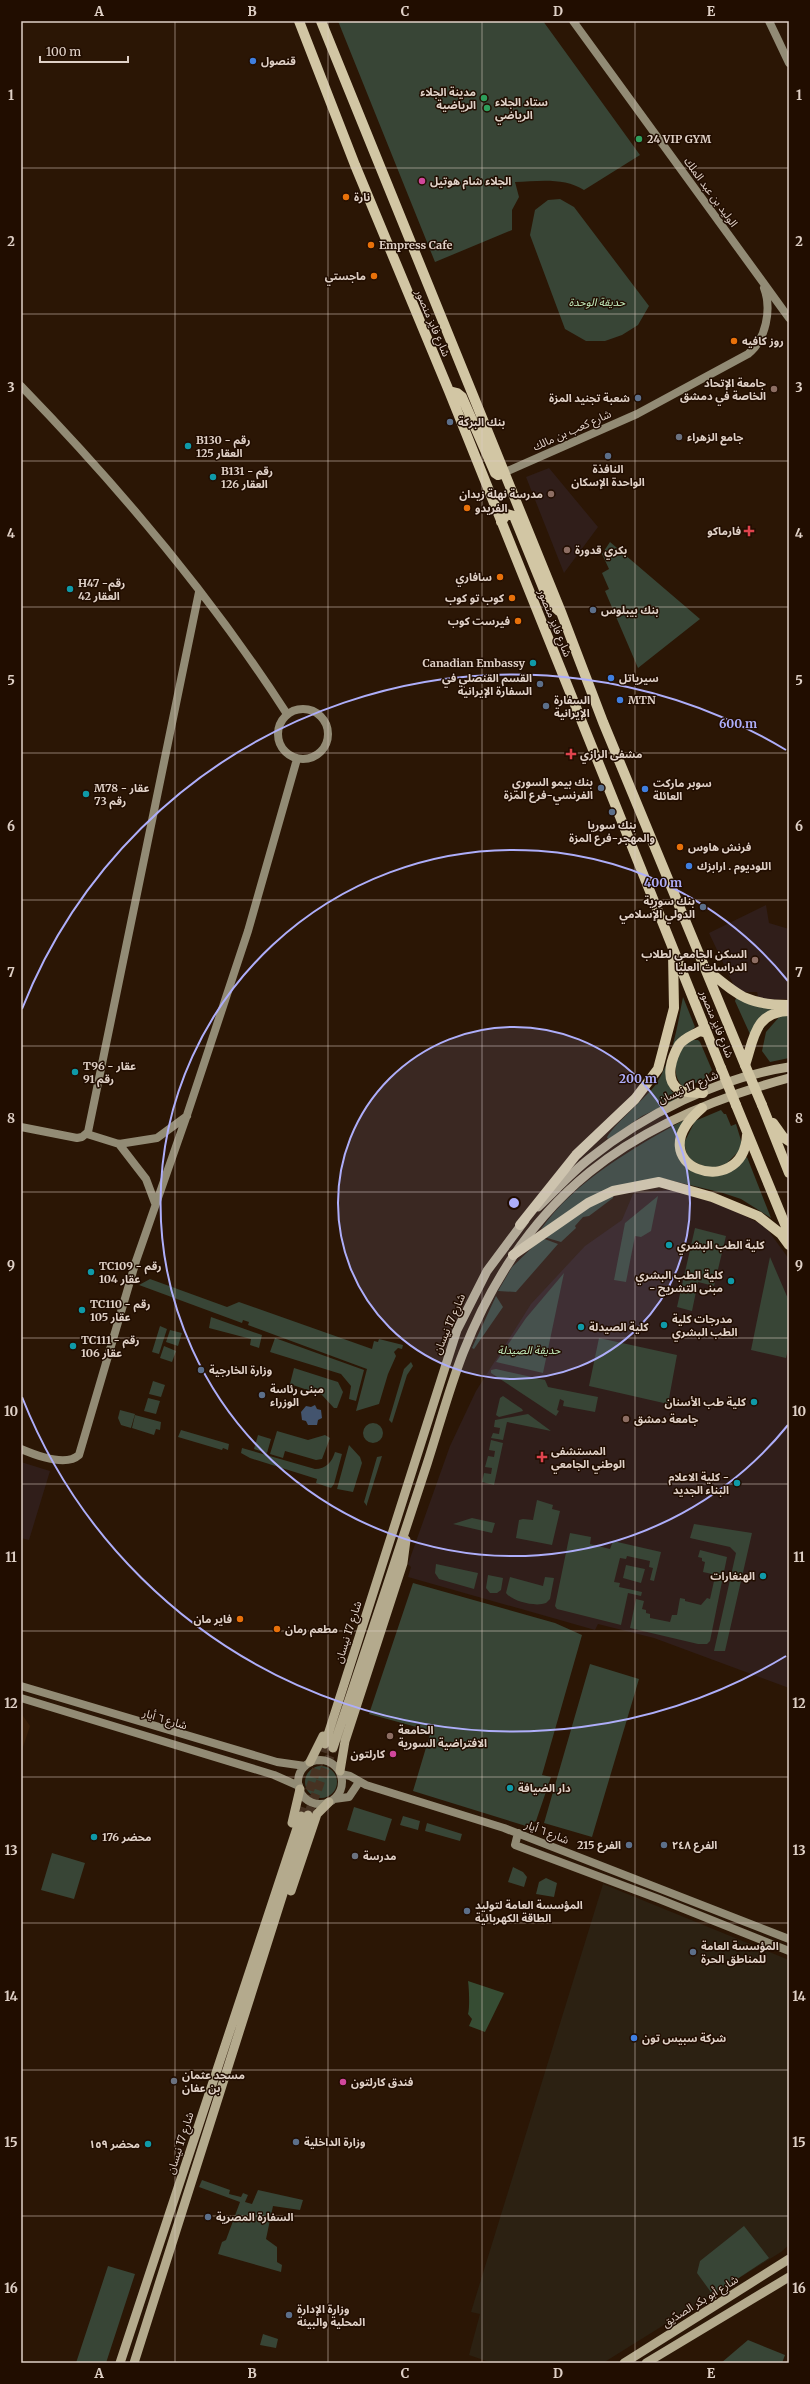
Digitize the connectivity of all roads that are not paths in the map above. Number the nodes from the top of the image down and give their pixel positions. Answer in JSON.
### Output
{"nodes":[{"id":1,"x":299,"y":21,"type":"edge"},
{"id":2,"x":321,"y":21,"type":"edge"},
{"id":3,"x":573,"y":21,"type":"edge"},
{"id":4,"x":769,"y":21,"type":"edge"},
{"id":5,"x":774,"y":21,"type":"edge"},
{"id":6,"x":789,"y":52,"type":"edge"},
{"id":7,"x":789,"y":63,"type":"edge"},
{"id":8,"x":762,"y":281,"type":"junction"},
{"id":9,"x":789,"y":318,"type":"edge"},
{"id":10,"x":21,"y":386,"type":"edge"},
{"id":11,"x":449,"y":391,"type":"junction"},
{"id":12,"x":503,"y":473,"type":"junction"},
{"id":13,"x":501,"y":522,"type":"junction"},
{"id":14,"x":199,"y":592,"type":"junction"},
{"id":15,"x":561,"y":612,"type":"junction"},
{"id":16,"x":287,"y":714,"type":"junction"},
{"id":17,"x":297,"y":759,"type":"junction"},
{"id":18,"x":672,"y":943,"type":"junction"},
{"id":19,"x":704,"y":968,"type":"junction"},
{"id":20,"x":789,"y":1005,"type":"edge"},
{"id":21,"x":789,"y":1012,"type":"edge"},
{"id":22,"x":707,"y":1032,"type":"junction"},
{"id":23,"x":745,"y":1065,"type":"junction"},
{"id":24,"x":789,"y":1067,"type":"edge"},
{"id":25,"x":789,"y":1078,"type":"edge"},
{"id":26,"x":703,"y":1093,"type":"junction"},
{"id":27,"x":762,"y":1105,"type":"junction"},
{"id":28,"x":702,"y":1108,"type":"junction"},
{"id":29,"x":187,"y":1115,"type":"junction"},
{"id":30,"x":21,"y":1127,"type":"edge"},
{"id":31,"x":87,"y":1134,"type":"junction"},
{"id":32,"x":747,"y":1135,"type":"junction"},
{"id":33,"x":789,"y":1141,"type":"edge"},
{"id":34,"x":119,"y":1144,"type":"junction"},
{"id":35,"x":789,"y":1173,"type":"edge"},
{"id":36,"x":155,"y":1203,"type":"junction"},
{"id":37,"x":520,"y":1225,"type":"junction"},
{"id":38,"x":789,"y":1234,"type":"edge"},
{"id":39,"x":789,"y":1245,"type":"edge"},
{"id":40,"x":513,"y":1255,"type":"junction"},
{"id":41,"x":21,"y":1450,"type":"edge"},
{"id":42,"x":406,"y":1529,"type":"junction"},
{"id":43,"x":386,"y":1556,"type":"junction"},
{"id":44,"x":21,"y":1686,"type":"edge"},
{"id":45,"x":21,"y":1698,"type":"edge"},
{"id":46,"x":237,"y":1751,"type":"junction"},
{"id":47,"x":233,"y":1763,"type":"junction"},
{"id":48,"x":307,"y":1764,"type":"junction"},
{"id":49,"x":341,"y":1772,"type":"junction"},
{"id":50,"x":359,"y":1782,"type":"junction"},
{"id":51,"x":299,"y":1788,"type":"junction"},
{"id":52,"x":331,"y":1801,"type":"junction"},
{"id":53,"x":305,"y":1815,"type":"tunnel mouth"},
{"id":54,"x":518,"y":1833,"type":"junction"},
{"id":55,"x":584,"y":1859,"type":"junction"},
{"id":56,"x":580,"y":1869,"type":"junction"},
{"id":57,"x":616,"y":1871,"type":"junction"},
{"id":58,"x":612,"y":1881,"type":"junction"},
{"id":59,"x":663,"y":1889,"type":"junction"},
{"id":60,"x":659,"y":1899,"type":"junction"},
{"id":61,"x":748,"y":1924,"type":"junction"},
{"id":62,"x":745,"y":1933,"type":"junction"},
{"id":63,"x":789,"y":1940,"type":"edge"},
{"id":64,"x":789,"y":1951,"type":"edge"},
{"id":65,"x":241,"y":2014,"type":"junction"},
{"id":66,"x":789,"y":2259,"type":"edge"},
{"id":67,"x":789,"y":2278,"type":"edge"},
{"id":68,"x":131,"y":2329,"type":"junction"},
{"id":69,"x":144,"y":2333,"type":"junction"},
{"id":70,"x":120,"y":2363,"type":"edge"},
{"id":71,"x":134,"y":2363,"type":"edge"},
{"id":72,"x":624,"y":2363,"type":"edge"},
{"id":73,"x":646,"y":2363,"type":"edge"}],
"edges":[{"from":1,"to":11,"type":"highway","name":"شارع فايز منصور"},
{"from":2,"to":12,"type":"highway","name":"شارع فايز منصور"},
{"from":3,"to":8,"type":"main road","name":"الوليد بن عبد الملك"},
{"from":4,"to":7,"type":"main road"},
{"from":5,"to":6,"type":"main road"},
{"from":8,"to":9,"type":"main road","name":"الوليد بن عبد الملك"},
{"from":8,"to":12,"type":"main road","name":"شارع كعب بن مالك"},
{"from":10,"to":14,"type":"main road"},
{"from":11,"to":12,"type":"highway"},
{"from":11,"to":13,"type":"highway","name":"شارع فايز منصور"},
{"from":12,"to":15,"type":"highway","name":"شارع فايز منصور"},
{"from":13,"to":15,"type":"highway"},
{"from":13,"to":18,"type":"highway","name":"شارع فايز منصور"},
{"from":14,"to":16,"type":"main road"},
{"from":14,"to":31,"type":"main road"},
{"from":15,"to":19,"type":"highway","name":"شارع فايز منصور"},
{"from":16,"to":17,"type":"main road"},
{"from":16,"to":17,"type":"main road"},
{"from":17,"to":29,"type":"main road"},
{"from":18,"to":22,"type":"highway","name":"شارع فايز منصور"},
{"from":18,"to":37,"type":"highway"},
{"from":19,"to":20,"type":"highway"},
{"from":19,"to":23,"type":"highway","name":"شارع فايز منصور"},
{"from":21,"to":23,"type":"highway"},
{"from":22,"to":26,"type":"highway"},
{"from":22,"to":32,"type":"highway","name":"شارع فايز منصور","bridge":true},
{"from":23,"to":27,"type":"highway","name":"شارع فايز منصور","bridge":true},
{"from":24,"to":26,"type":"main road","name":"شارع 17 نيسان"},
{"from":25,"to":28,"type":"main road","name":"شارع 17 نيسان"},
{"from":26,"to":37,"type":"main road","name":"شارع 17 نيسان"},
{"from":27,"to":33,"type":"highway"},
{"from":27,"to":35,"type":"highway","name":"شارع فايز منصور"},
{"from":28,"to":32,"type":"highway"},
{"from":28,"to":40,"type":"main road","name":"شارع 17 نيسان"},
{"from":29,"to":34,"type":"main road"},
{"from":29,"to":36,"type":"main road"},
{"from":30,"to":31,"type":"main road"},
{"from":31,"to":34,"type":"main road"},
{"from":32,"to":38,"type":"highway","name":"شارع فايز منصور"},
{"from":34,"to":36,"type":"main road"},
{"from":36,"to":41,"type":"main road"},
{"from":37,"to":43,"type":"main road","name":"شارع 17 نيسان"},
{"from":39,"to":40,"type":"highway"},
{"from":40,"to":42,"type":"main road","name":"شارع 17 نيسان"},
{"from":42,"to":43,"type":"main road","name":"شارع 17 نيسان"},
{"from":42,"to":49,"type":"main road"},
{"from":43,"to":48,"type":"main road"},
{"from":44,"to":46,"type":"main road","name":"شارع ٦ أيار"},
{"from":45,"to":47,"type":"main road","name":"شارع ٦ أيار"},
{"from":46,"to":47,"type":"main road"},
{"from":46,"to":48,"type":"main road","name":"شارع ٦ أيار"},
{"from":47,"to":51,"type":"main road","name":"شارع ٦ أيار"},
{"from":48,"to":49,"type":"main road"},
{"from":48,"to":51,"type":"main road"},
{"from":49,"to":50,"type":"main road","name":"شارع ٦ أيار"},
{"from":49,"to":52,"type":"main road"},
{"from":50,"to":52,"type":"main road"},
{"from":50,"to":54,"type":"main road","name":"شارع ٦ أيار"},
{"from":51,"to":52,"type":"main road"},
{"from":51,"to":65,"type":"main road"},
{"from":52,"to":65,"type":"main road"},
{"from":53,"to":65,"type":"main road","name":"شارع 17 نيسان"},
{"from":54,"to":55,"type":"main road","name":"شارع ٦ أيار"},
{"from":54,"to":56,"type":"main road","name":"شارع ٦ أيار"},
{"from":55,"to":56,"type":"main road"},
{"from":55,"to":57,"type":"main road","name":"شارع ٦ أيار"},
{"from":56,"to":58,"type":"main road","name":"شارع ٦ أيار"},
{"from":57,"to":58,"type":"main road"},
{"from":57,"to":59,"type":"main road","name":"شارع ٦ أيار"},
{"from":58,"to":60,"type":"main road","name":"شارع ٦ أيار"},
{"from":59,"to":60,"type":"main road"},
{"from":59,"to":61,"type":"main road","name":"شارع ٦ أيار"},
{"from":60,"to":62,"type":"main road","name":"شارع ٦ أيار"},
{"from":61,"to":62,"type":"main road"},
{"from":61,"to":63,"type":"main road","name":"شارع ٦ أيار"},
{"from":62,"to":64,"type":"main road","name":"شارع ٦ أيار"},
{"from":65,"to":68,"type":"main road","name":"شارع 17 نيسان"},
{"from":65,"to":69,"type":"main road","name":"شارع 17 نيسان"},
{"from":66,"to":72,"type":"main road","name":"شارع أبو بكر الصدّيق"},
{"from":67,"to":73,"type":"main road"},
{"from":68,"to":69,"type":"main road"},
{"from":68,"to":70,"type":"main road","name":"شارع 17 نيسان"},
{"from":69,"to":71,"type":"main road","name":"شارع 17 نيسان"}]}
